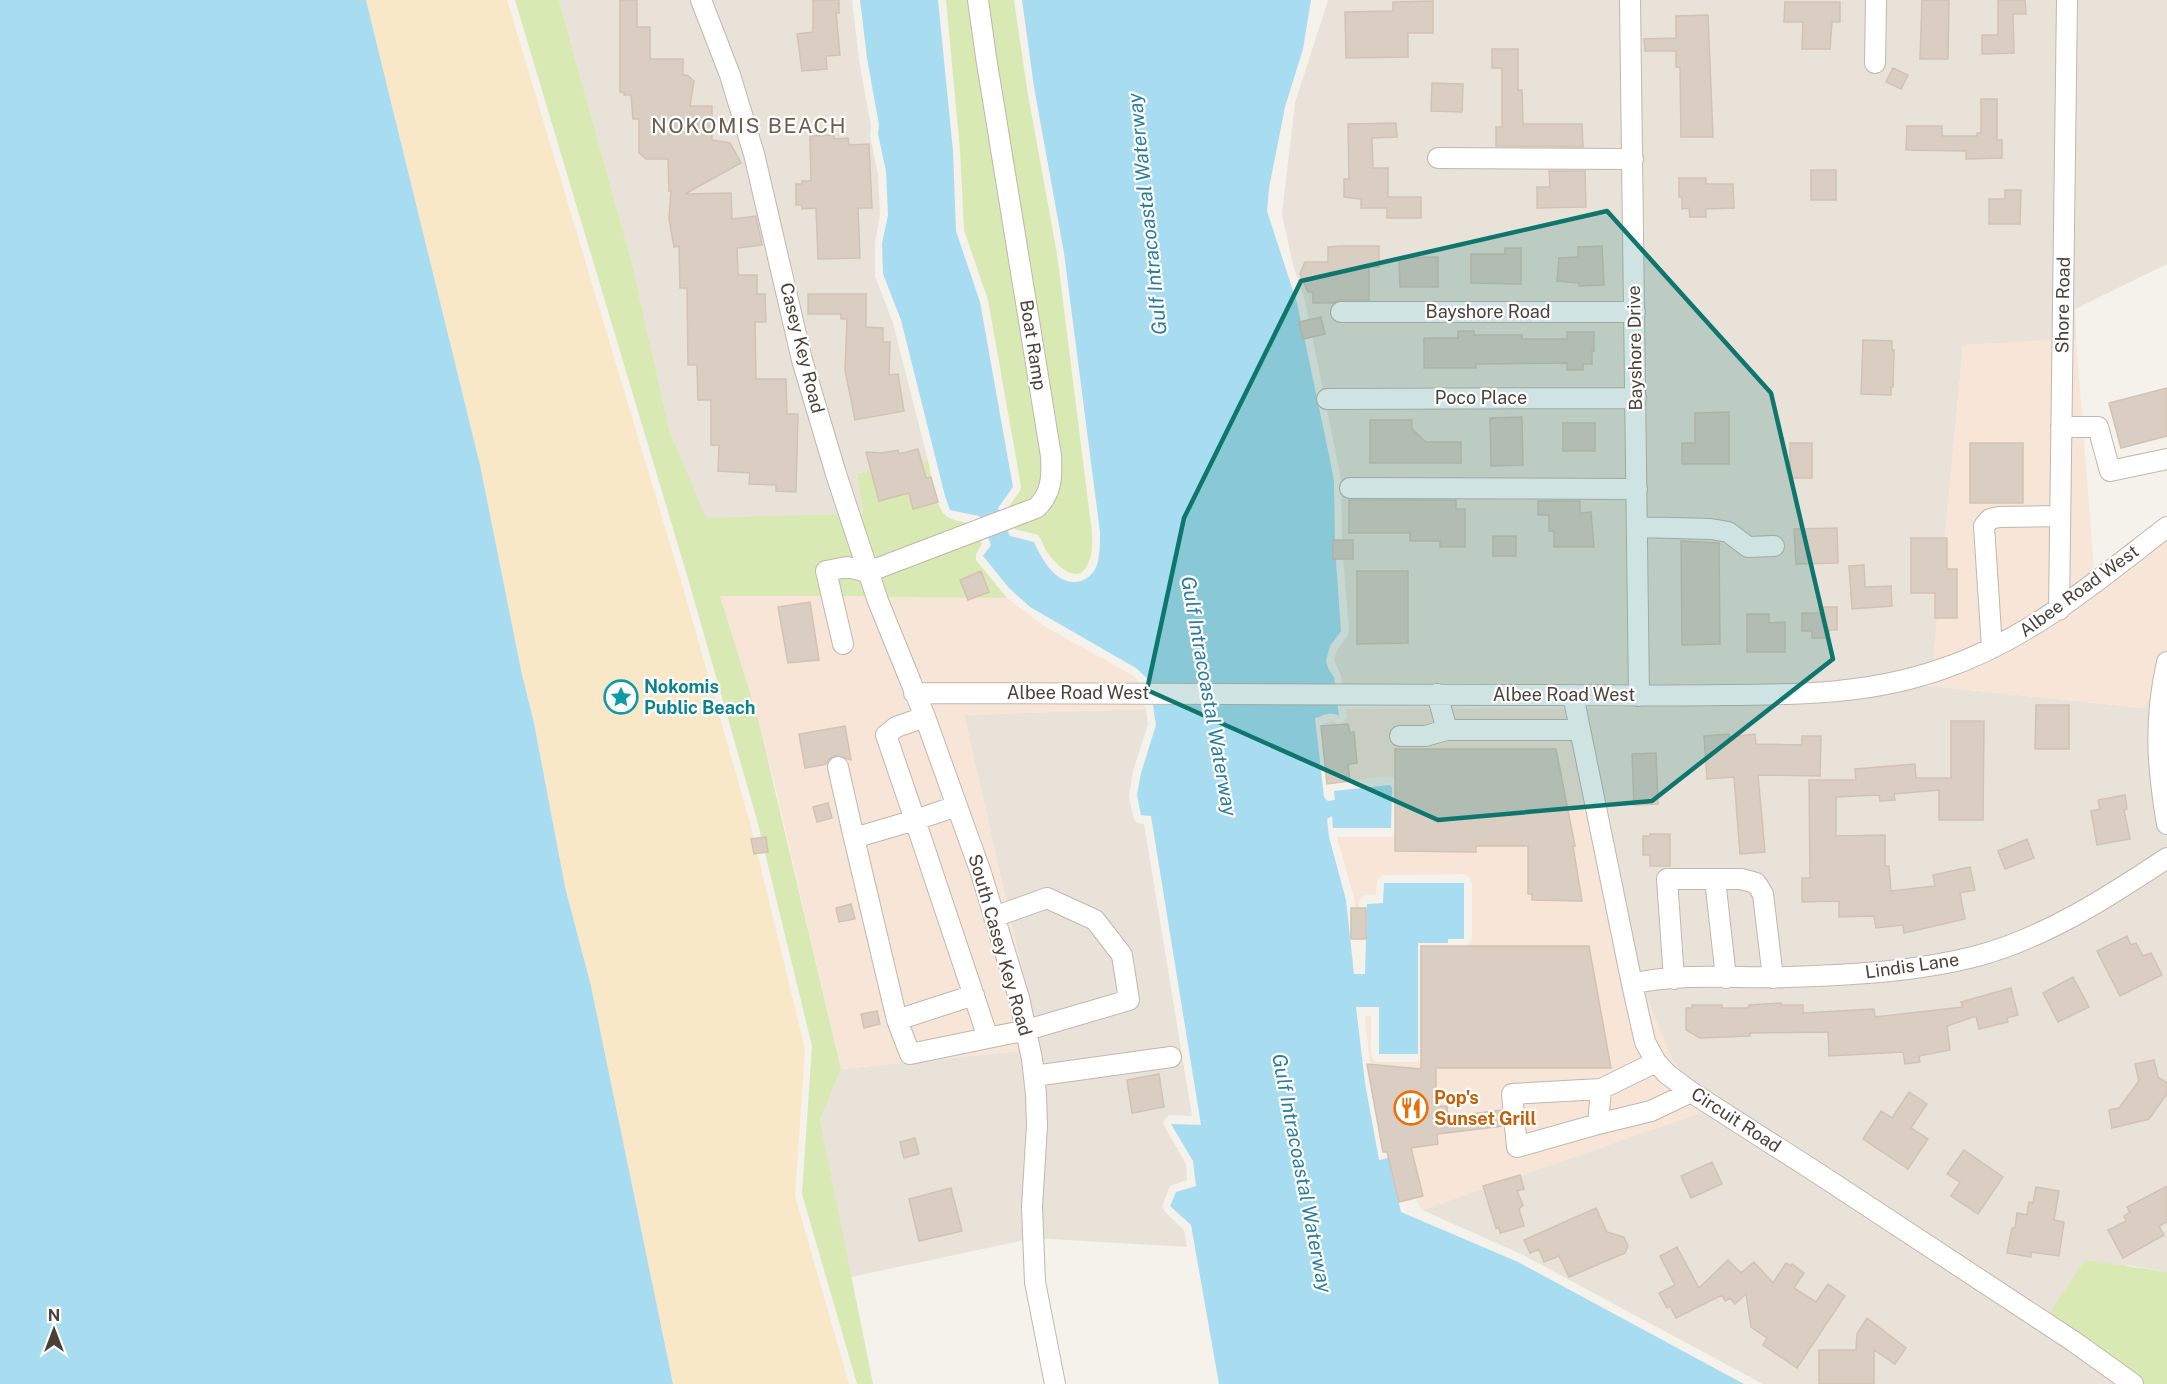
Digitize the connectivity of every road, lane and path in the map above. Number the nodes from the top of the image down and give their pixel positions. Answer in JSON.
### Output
{"nodes":[{"id":1,"x":700,"y":0,"type":"edge"},
{"id":2,"x":978,"y":0,"type":"edge"},
{"id":3,"x":1630,"y":0,"type":"edge"},
{"id":4,"x":1876,"y":0,"type":"edge"},
{"id":5,"x":2067,"y":0,"type":"edge"},
{"id":6,"x":1875,"y":63,"type":"dead end"},
{"id":7,"x":1438,"y":158,"type":"dead end"},
{"id":8,"x":1633,"y":159,"type":"junction"},
{"id":9,"x":1341,"y":312,"type":"dead end"},
{"id":10,"x":1635,"y":312,"type":"junction"},
{"id":11,"x":1636,"y":398,"type":"junction"},
{"id":12,"x":1327,"y":399,"type":"dead end"},
{"id":13,"x":2061,"y":427,"type":"junction"},
{"id":14,"x":2167,"y":459,"type":"edge"},
{"id":15,"x":1350,"y":488,"type":"dead end"},
{"id":16,"x":1637,"y":489,"type":"junction"},
{"id":17,"x":2060,"y":516,"type":"junction"},
{"id":18,"x":1637,"y":527,"type":"junction"},
{"id":19,"x":2167,"y":527,"type":"edge"},
{"id":20,"x":1774,"y":546,"type":"dead end"},
{"id":21,"x":868,"y":572,"type":"junction"},
{"id":22,"x":2059,"y":610,"type":"junction"},
{"id":23,"x":843,"y":644,"type":"dead end"},
{"id":24,"x":1992,"y":648,"type":"junction"},
{"id":25,"x":2167,"y":662,"type":"edge"},
{"id":26,"x":915,"y":693,"type":"junction"},
{"id":27,"x":1437,"y":694,"type":"junction"},
{"id":28,"x":1573,"y":695,"type":"junction"},
{"id":29,"x":1639,"y":696,"type":"junction"},
{"id":30,"x":925,"y":717,"type":"junction"},
{"id":31,"x":1447,"y":730,"type":"junction"},
{"id":32,"x":1580,"y":730,"type":"junction"},
{"id":33,"x":1400,"y":736,"type":"dead end"},
{"id":34,"x":838,"y":767,"type":"dead end"},
{"id":35,"x":957,"y":806,"type":"junction"},
{"id":36,"x":915,"y":820,"type":"junction"},
{"id":37,"x":2167,"y":824,"type":"edge"},
{"id":38,"x":854,"y":838,"type":"junction"},
{"id":39,"x":2167,"y":858,"type":"edge"},
{"id":40,"x":1714,"y":879,"type":"junction"},
{"id":41,"x":994,"y":917,"type":"junction"},
{"id":42,"x":1726,"y":978,"type":"junction"},
{"id":43,"x":1773,"y":978,"type":"junction"},
{"id":44,"x":1674,"y":979,"type":"junction"},
{"id":45,"x":1632,"y":984,"type":"junction"},
{"id":46,"x":974,"y":995,"type":"junction"},
{"id":47,"x":897,"y":1020,"type":"junction"},
{"id":48,"x":1026,"y":1030,"type":"junction"},
{"id":49,"x":988,"y":1038,"type":"junction"},
{"id":50,"x":1171,"y":1057,"type":"dead end"},
{"id":51,"x":1656,"y":1062,"type":"junction"},
{"id":52,"x":1034,"y":1076,"type":"junction"},
{"id":53,"x":1601,"y":1089,"type":"junction"},
{"id":54,"x":1691,"y":1092,"type":"junction"},
{"id":55,"x":1598,"y":1124,"type":"junction"},
{"id":56,"x":1055,"y":1384,"type":"edge"},
{"id":57,"x":2133,"y":1384,"type":"edge"}],
"edges":[{"from":1,"to":21,"type":"street","name":"Casey Key Road"},
{"from":2,"to":21,"type":"street","name":"Boat Ramp"},
{"from":3,"to":8,"type":"street","name":"Bayshore Drive"},
{"from":4,"to":6,"type":"street"},
{"from":5,"to":13,"type":"street","name":"Shore Road"},
{"from":7,"to":8,"type":"street"},
{"from":8,"to":10,"type":"street","name":"Bayshore Drive"},
{"from":9,"to":10,"type":"street","name":"Bayshore Road"},
{"from":10,"to":11,"type":"street","name":"Bayshore Drive"},
{"from":11,"to":12,"type":"street","name":"Poco Place"},
{"from":11,"to":16,"type":"street","name":"Bayshore Drive"},
{"from":13,"to":14,"type":"street"},
{"from":13,"to":17,"type":"street","name":"Shore Road"},
{"from":15,"to":16,"type":"street"},
{"from":16,"to":18,"type":"street","name":"Bayshore Drive"},
{"from":17,"to":22,"type":"street","name":"Shore Road"},
{"from":17,"to":24,"type":"street"},
{"from":18,"to":20,"type":"street"},
{"from":18,"to":29,"type":"street","name":"Bayshore Drive"},
{"from":19,"to":22,"type":"street","name":"Albee Road West"},
{"from":21,"to":23,"type":"street"},
{"from":21,"to":26,"type":"street","name":"Casey Key Road"},
{"from":22,"to":24,"type":"street","name":"Albee Road West"},
{"from":24,"to":29,"type":"street","name":"Albee Road West"},
{"from":25,"to":37,"type":"street"},
{"from":26,"to":27,"type":"street","name":"Albee Road West"},
{"from":26,"to":30,"type":"street","name":"South Casey Key Road"},
{"from":27,"to":28,"type":"street","name":"Albee Road West"},
{"from":27,"to":31,"type":"street"},
{"from":28,"to":29,"type":"street","name":"Albee Road West"},
{"from":28,"to":32,"type":"street","name":"Circuit Road"},
{"from":30,"to":35,"type":"street","name":"South Casey Key Road"},
{"from":30,"to":36,"type":"street"},
{"from":31,"to":32,"type":"street"},
{"from":31,"to":33,"type":"street"},
{"from":32,"to":45,"type":"street","name":"Circuit Road"},
{"from":34,"to":38,"type":"street"},
{"from":35,"to":36,"type":"street"},
{"from":35,"to":41,"type":"street","name":"South Casey Key Road"},
{"from":36,"to":38,"type":"street"},
{"from":36,"to":46,"type":"street"},
{"from":38,"to":47,"type":"street"},
{"from":39,"to":43,"type":"street","name":"Lindis Lane"},
{"from":40,"to":42,"type":"street"},
{"from":40,"to":43,"type":"street"},
{"from":40,"to":44,"type":"street"},
{"from":41,"to":48,"type":"street","name":"South Casey Key Road"},
{"from":41,"to":48,"type":"street"},
{"from":42,"to":43,"type":"street","name":"Lindis Lane"},
{"from":42,"to":44,"type":"street","name":"Lindis Lane"},
{"from":44,"to":45,"type":"street","name":"Lindis Lane"},
{"from":45,"to":51,"type":"street","name":"Circuit Road"},
{"from":46,"to":47,"type":"street"},
{"from":46,"to":49,"type":"street"},
{"from":47,"to":49,"type":"street"},
{"from":48,"to":49,"type":"street"},
{"from":48,"to":52,"type":"street","name":"South Casey Key Road"},
{"from":50,"to":52,"type":"street"},
{"from":51,"to":53,"type":"street"},
{"from":51,"to":54,"type":"street","name":"Circuit Road"},
{"from":52,"to":56,"type":"street","name":"South Casey Key Road"},
{"from":53,"to":55,"type":"street"},
{"from":53,"to":55,"type":"street"},
{"from":54,"to":55,"type":"street"},
{"from":54,"to":57,"type":"street","name":"Circuit Road"}]}
